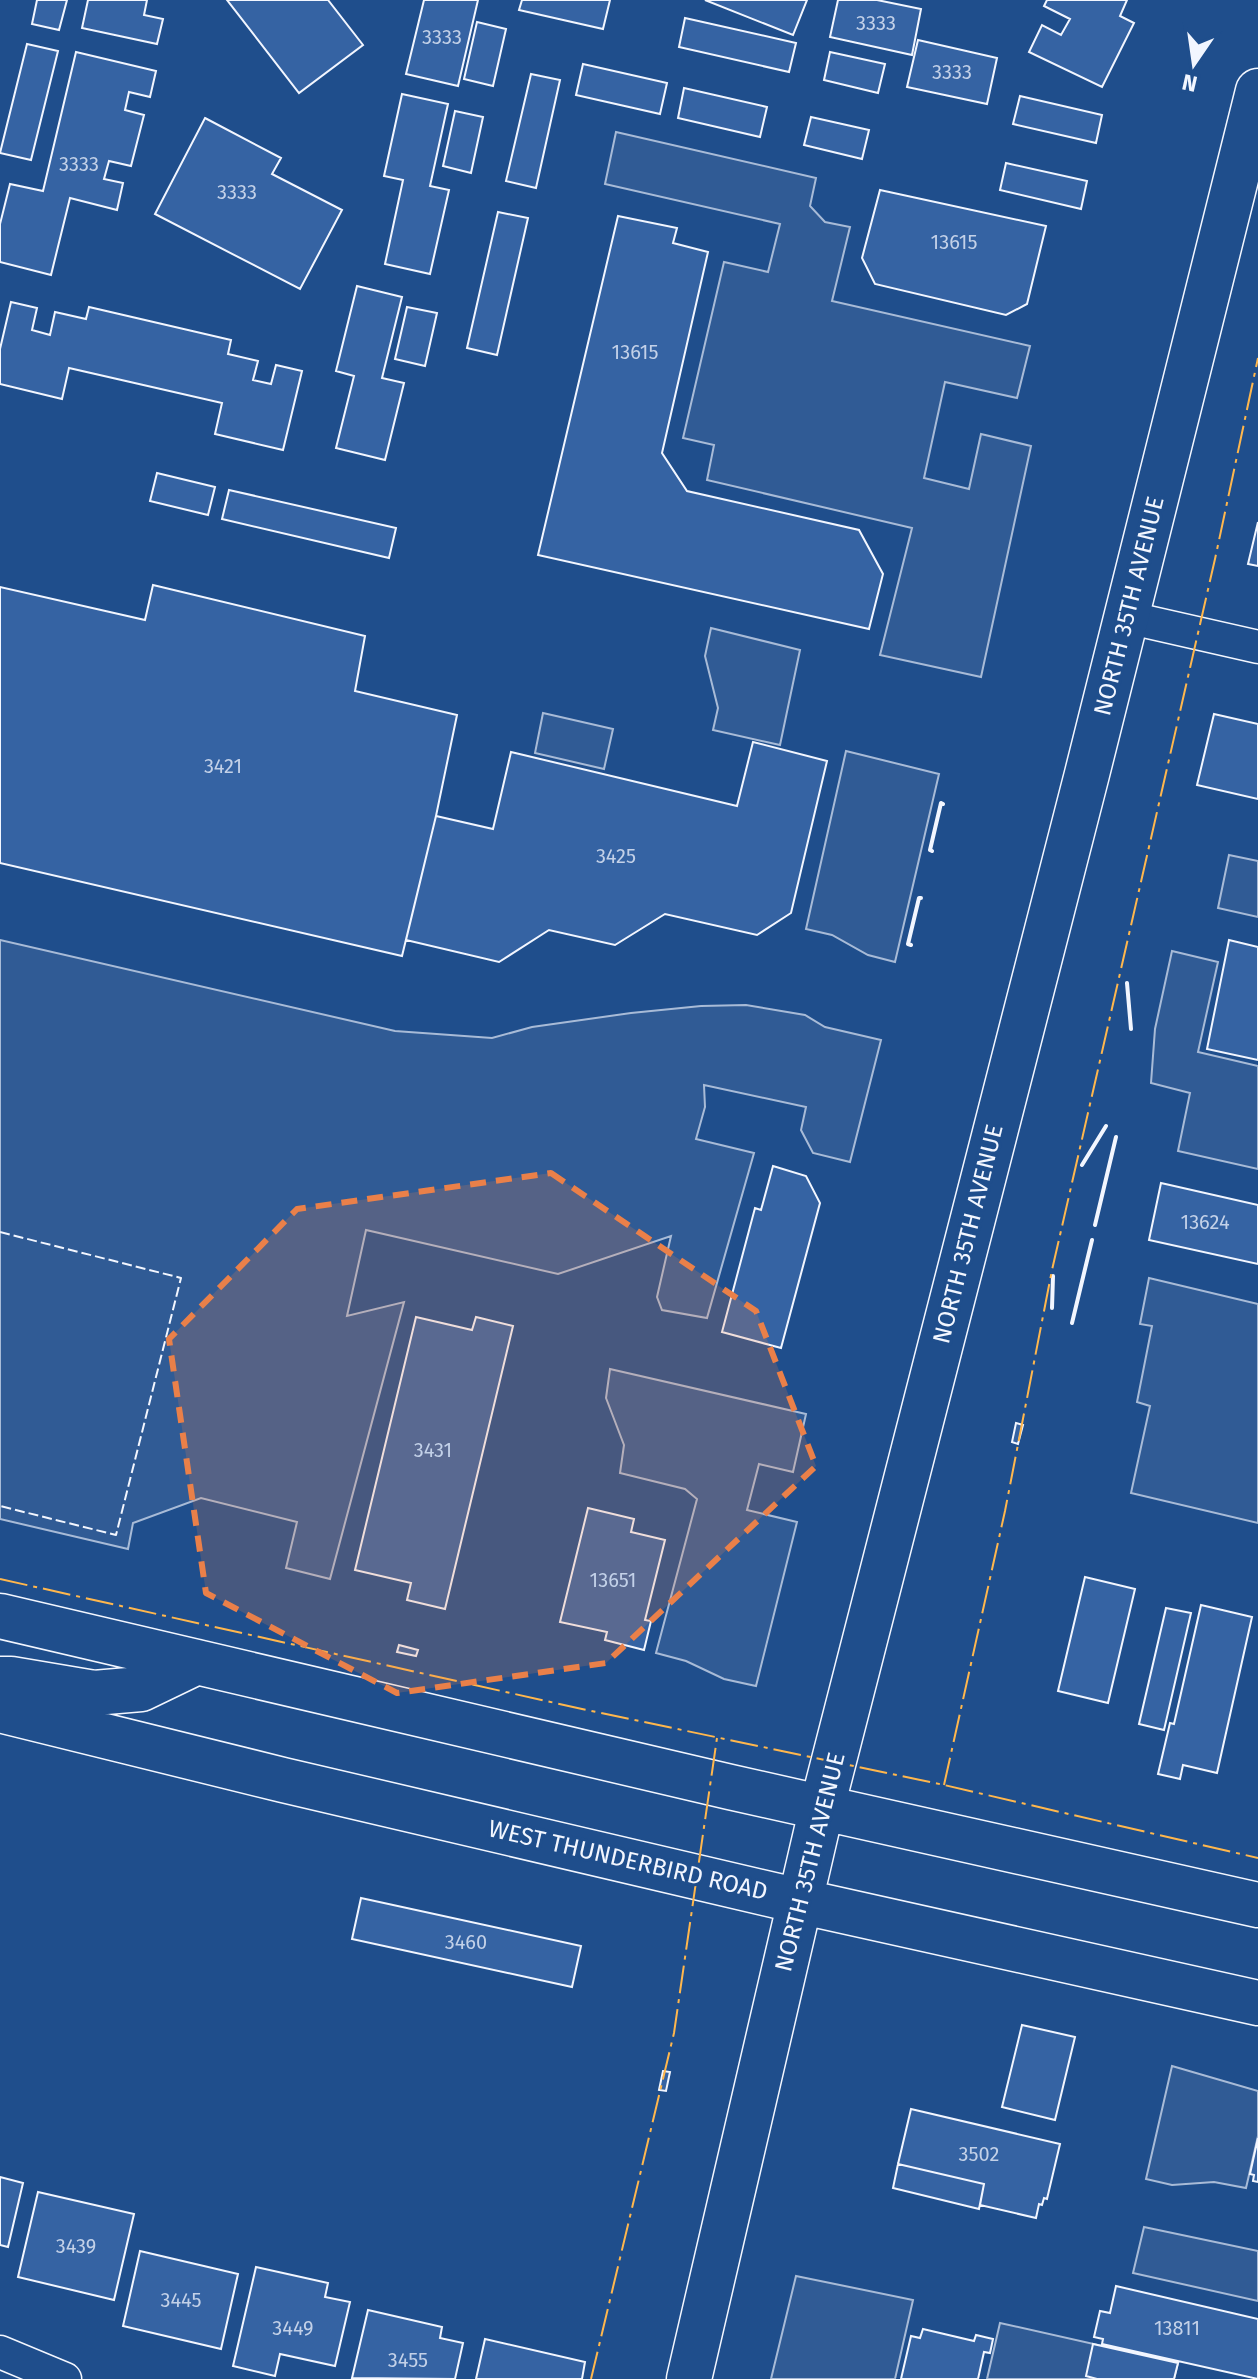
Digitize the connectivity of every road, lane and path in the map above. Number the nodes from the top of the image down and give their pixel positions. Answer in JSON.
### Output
{"nodes":[{"id":1,"x":1258,"y":91,"type":"edge"},
{"id":2,"x":1244,"y":204,"type":"edge"},
{"id":3,"x":1126,"y":617,"type":"junction"},
{"id":4,"x":1258,"y":647,"type":"edge"},
{"id":5,"x":0,"y":1616,"type":"edge"},
{"id":6,"x":197,"y":1662,"type":"junction"},
{"id":7,"x":0,"y":1679,"type":"edge"},
{"id":8,"x":0,"y":1710,"type":"edge"},
{"id":9,"x":822,"y":1807,"type":"junction"},
{"id":10,"x":799,"y":1901,"type":"junction"},
{"id":11,"x":1258,"y":1905,"type":"edge"},
{"id":12,"x":1258,"y":2003,"type":"edge"},
{"id":13,"x":0,"y":2352,"type":"edge"},
{"id":14,"x":65,"y":2379,"type":"edge"},
{"id":15,"x":689,"y":2379,"type":"edge"}],
"edges":[{"from":1,"to":2,"type":"main road","name":"NORTH 35TH AVENUE"},
{"from":2,"to":3,"type":"main road","name":"NORTH 35TH AVENUE"},
{"from":3,"to":4,"type":"street"},
{"from":3,"to":9,"type":"main road","name":"NORTH 35TH AVENUE"},
{"from":5,"to":6,"type":"main road"},
{"from":6,"to":7,"type":"main road"},
{"from":6,"to":9,"type":"main road"},
{"from":8,"to":10,"type":"main road","name":"WEST THUNDERBIRD ROAD"},
{"from":9,"to":10,"type":"main road","name":"NORTH 35TH AVENUE"},
{"from":9,"to":11,"type":"main road"},
{"from":10,"to":12,"type":"main road","name":"WEST THUNDERBIRD ROAD"},
{"from":10,"to":15,"type":"main road","name":"NORTH 35TH AVENUE"},
{"from":13,"to":14,"type":"street"}]}
